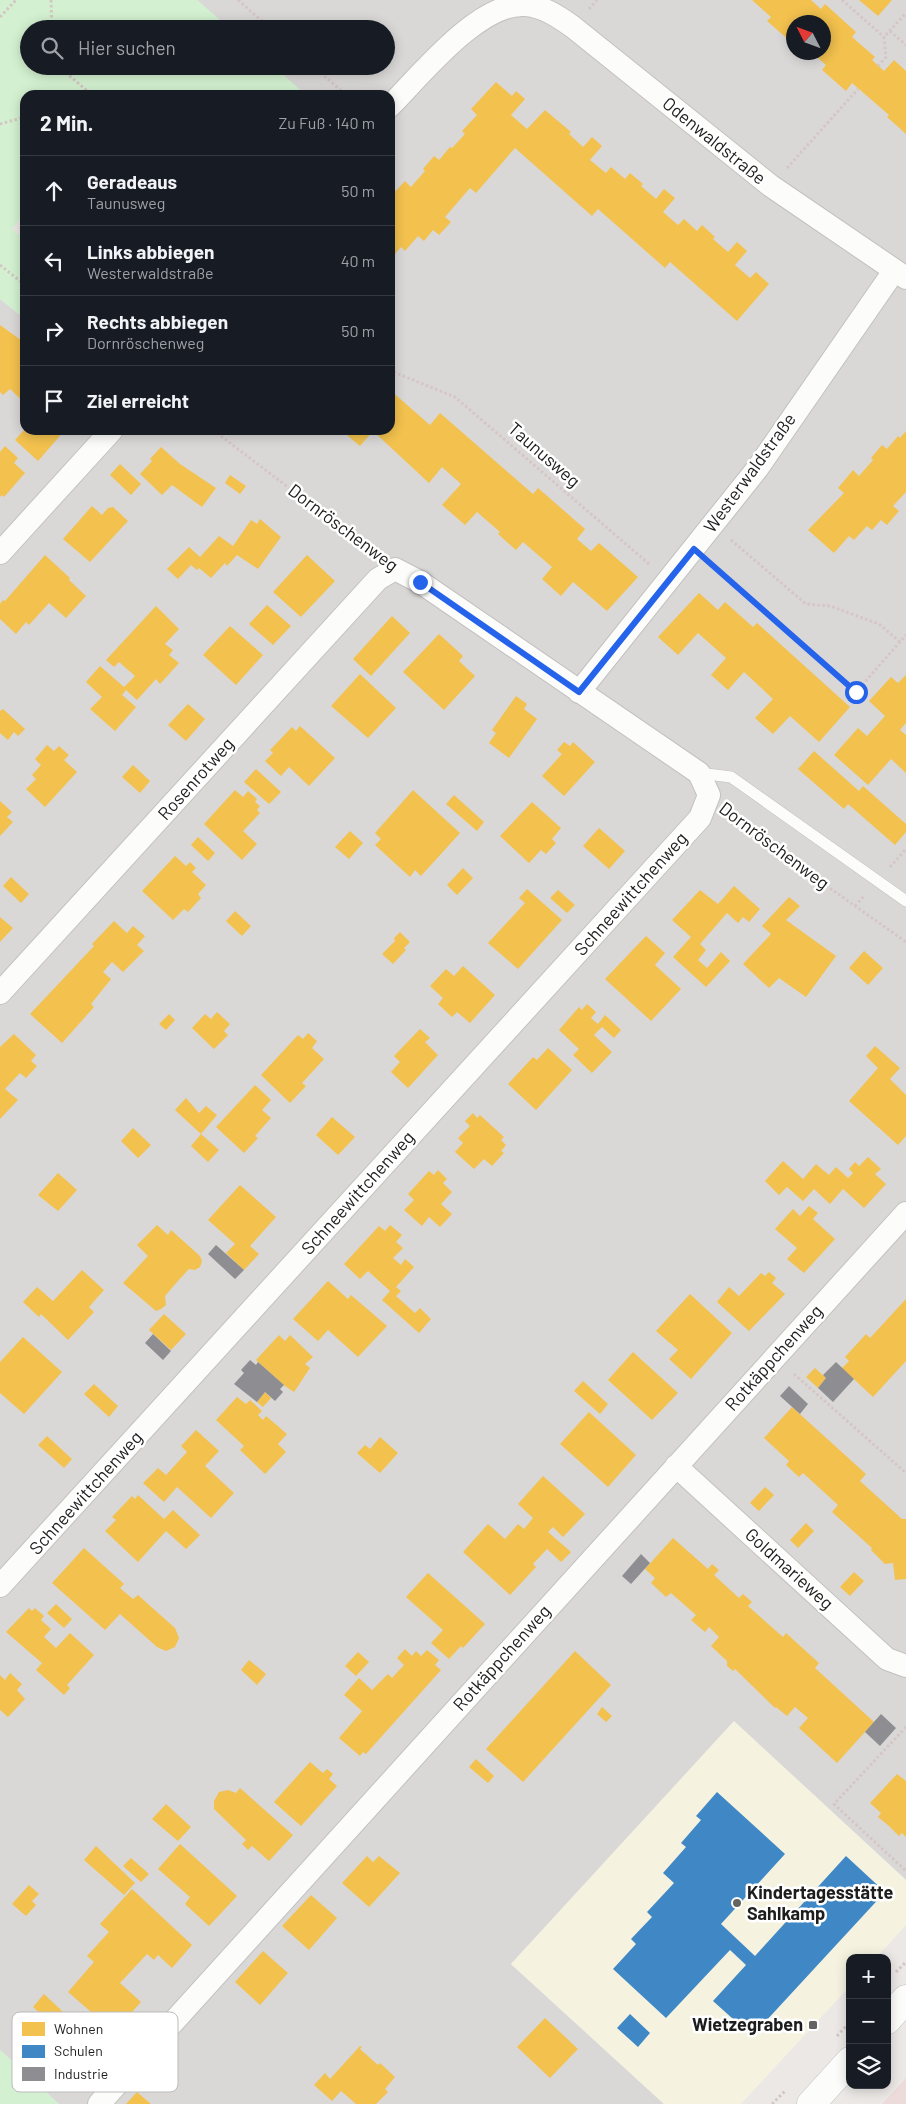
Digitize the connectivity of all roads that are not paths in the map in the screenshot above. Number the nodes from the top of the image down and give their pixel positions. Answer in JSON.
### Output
{"nodes":[{"id":1,"x":395,"y":101,"type":"edge"},
{"id":2,"x":900,"y":274,"type":"edge"},
{"id":3,"x":107,"y":435,"type":"edge"},
{"id":4,"x":0,"y":553,"type":"edge"},
{"id":5,"x":396,"y":569,"type":"joint"},
{"id":6,"x":579,"y":692,"type":"junction"},
{"id":7,"x":699,"y":773,"type":"junction"},
{"id":8,"x":709,"y":795,"type":"joint"},
{"id":9,"x":906,"y":901,"type":"edge"},
{"id":10,"x":0,"y":993,"type":"edge"},
{"id":11,"x":906,"y":1213,"type":"edge"},
{"id":12,"x":676,"y":1466,"type":"junction"},
{"id":13,"x":0,"y":1586,"type":"edge"},
{"id":14,"x":906,"y":1666,"type":"edge"},
{"id":15,"x":906,"y":1999,"type":"edge"},
{"id":16,"x":891,"y":2016,"type":"edge"},
{"id":17,"x":178,"y":2017,"type":"edge"},
{"id":18,"x":846,"y":2065,"type":"edge"},
{"id":19,"x":110,"y":2092,"type":"edge"},
{"id":20,"x":99,"y":2104,"type":"edge"},
{"id":21,"x":811,"y":2104,"type":"edge"}],
"edges":[{"from":1,"to":2,"type":"street","name":"Odenwaldstraße"},
{"from":2,"to":6,"type":"street","name":"Westerwaldstraße"},
{"from":3,"to":4,"type":"street"},
{"from":5,"to":6,"type":"street","name":"Dornröschenweg"},
{"from":5,"to":10,"type":"street","name":"Rosenrotweg"},
{"from":6,"to":7,"type":"street","name":"Dornröschenweg"},
{"from":7,"to":8,"type":"street","name":"Dornröschenweg"},
{"from":7,"to":9,"type":"lane"},
{"from":8,"to":13,"type":"street","name":"Schneewittchenweg"},
{"from":11,"to":12,"type":"street","name":"Rotkäppchenweg"},
{"from":12,"to":14,"type":"street","name":"Goldmarieweg"},
{"from":12,"to":17,"type":"street","name":"Rotkäppchenweg"},
{"from":15,"to":16,"type":"street"},
{"from":18,"to":21,"type":"street"},
{"from":19,"to":20,"type":"street","name":"Rotkäppchenweg"}]}
